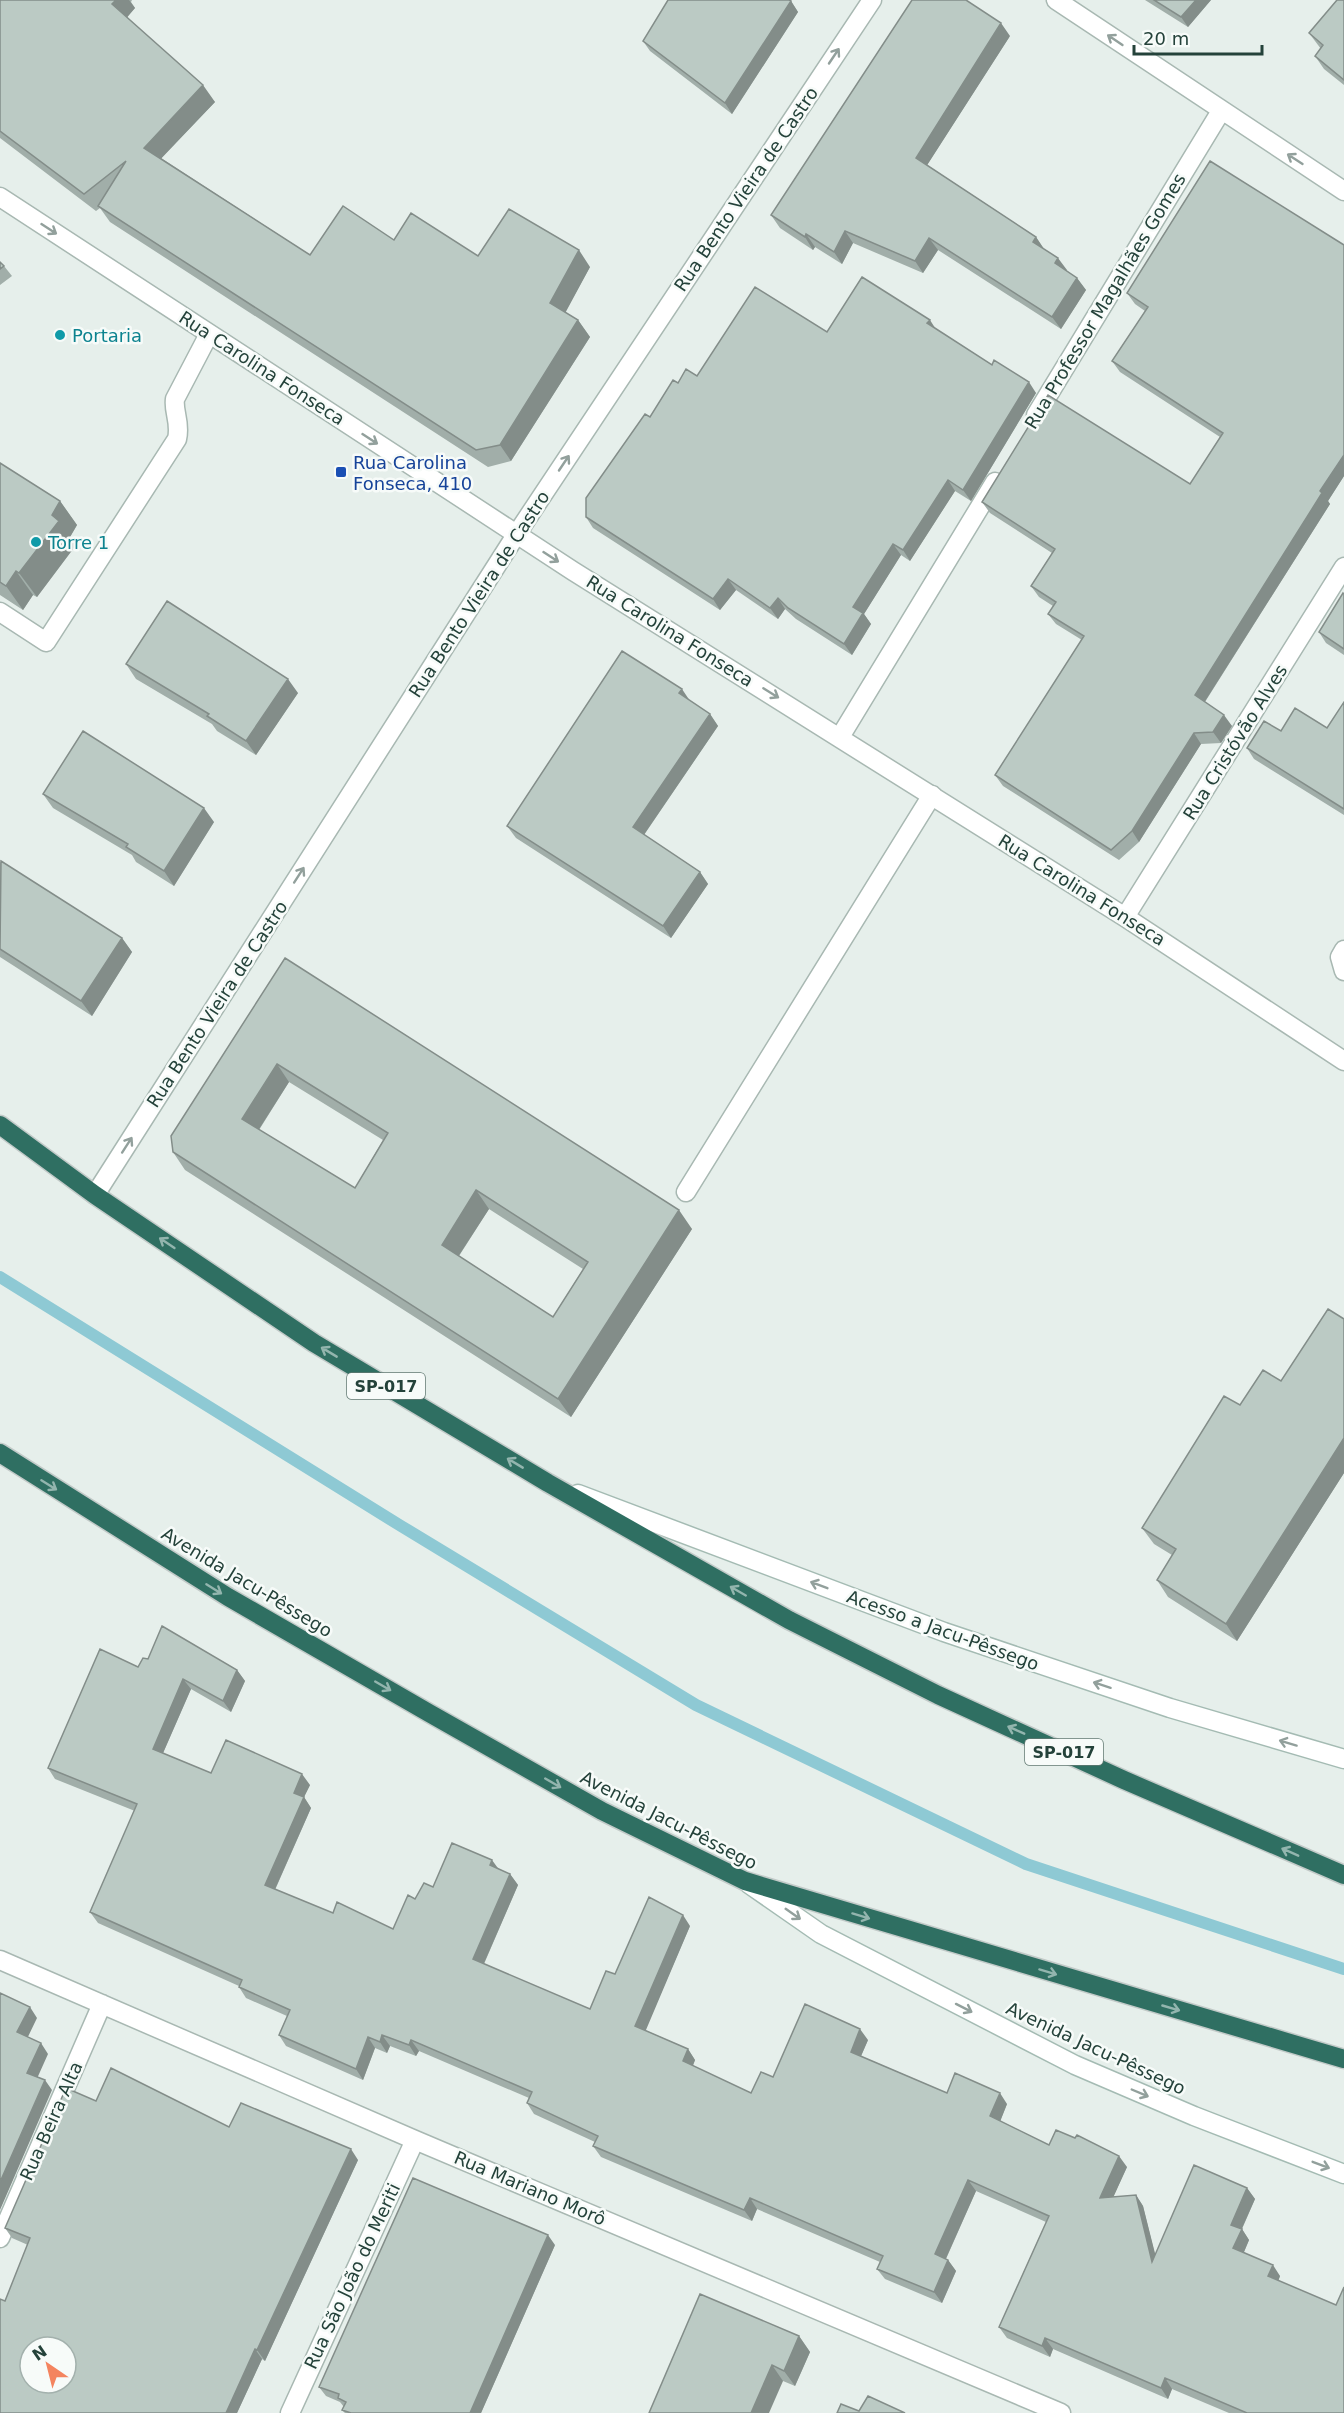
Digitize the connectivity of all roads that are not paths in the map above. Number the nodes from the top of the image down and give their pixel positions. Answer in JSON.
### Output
{"nodes":[{"id":1,"x":872,"y":0,"type":"edge"},
{"id":2,"x":1056,"y":0,"type":"edge"},
{"id":3,"x":1221,"y":111,"type":"junction"},
{"id":4,"x":1344,"y":191,"type":"edge"},
{"id":5,"x":0,"y":197,"type":"edge"},
{"id":6,"x":209,"y":334,"type":"junction"},
{"id":7,"x":1024,"y":434,"type":"edge"},
{"id":8,"x":1006,"y":464,"type":"edge"},
{"id":9,"x":516,"y":535,"type":"junction"},
{"id":10,"x":1344,"y":567,"type":"edge"},
{"id":11,"x":0,"y":612,"type":"edge"},
{"id":12,"x":840,"y":737,"type":"junction"},
{"id":13,"x":932,"y":795,"type":"junction"},
{"id":14,"x":1125,"y":916,"type":"junction"},
{"id":15,"x":1344,"y":950,"type":"edge"},
{"id":16,"x":1344,"y":971,"type":"edge"},
{"id":17,"x":1344,"y":1061,"type":"edge"},
{"id":18,"x":0,"y":1125,"type":"edge"},
{"id":19,"x":686,"y":1192,"type":"dead end"},
{"id":20,"x":95,"y":1195,"type":"junction"},
{"id":21,"x":0,"y":1453,"type":"edge"},
{"id":22,"x":548,"y":1483,"type":"junction"},
{"id":23,"x":1344,"y":1759,"type":"edge"},
{"id":24,"x":1344,"y":1875,"type":"edge"},
{"id":25,"x":745,"y":1881,"type":"junction"},
{"id":26,"x":0,"y":1959,"type":"edge"},
{"id":27,"x":102,"y":2004,"type":"junction"},
{"id":28,"x":1344,"y":2060,"type":"edge"},
{"id":29,"x":415,"y":2140,"type":"junction"},
{"id":30,"x":1344,"y":2174,"type":"edge"},
{"id":31,"x":0,"y":2238,"type":"edge"},
{"id":32,"x":1058,"y":2412,"type":"edge"},
{"id":33,"x":290,"y":2413,"type":"edge"}],
"edges":[{"from":9,"to":1,"type":"street","name":"Rua Bento Vieira de Castro","one_way":true},
{"from":3,"to":2,"type":"street","one_way":true},
{"from":4,"to":3,"type":"street","one_way":true},
{"from":3,"to":7,"type":"street","name":"Rua Professor Magalhães Gomes"},
{"from":5,"to":6,"type":"street","name":"Rua Carolina Fonseca","one_way":true},
{"from":6,"to":9,"type":"street","name":"Rua Carolina Fonseca","one_way":true},
{"from":6,"to":11,"type":"street"},
{"from":8,"to":12,"type":"street"},
{"from":9,"to":12,"type":"street","name":"Rua Carolina Fonseca","one_way":true},
{"from":20,"to":9,"type":"street","name":"Rua Bento Vieira de Castro","one_way":true},
{"from":10,"to":14,"type":"street","name":"Rua Cristóvão Alves"},
{"from":12,"to":13,"type":"street","name":"Rua Carolina Fonseca"},
{"from":13,"to":14,"type":"street","name":"Rua Carolina Fonseca"},
{"from":13,"to":19,"type":"street"},
{"from":14,"to":17,"type":"street","name":"Rua Carolina Fonseca"},
{"from":15,"to":16,"type":"street"},
{"from":18,"to":20,"type":"highway","number":"SP-017"},
{"from":22,"to":20,"type":"highway","number":"SP-017","one_way":true},
{"from":21,"to":25,"type":"highway","name":"Avenida Jacu-Pêssego","one_way":true},
{"from":23,"to":22,"type":"street","name":"Acesso a Jacu-Pêssego","one_way":true},
{"from":24,"to":22,"type":"highway","number":"SP-017","one_way":true},
{"from":25,"to":28,"type":"highway","one_way":true},
{"from":25,"to":30,"type":"street","name":"Avenida Jacu-Pêssego","one_way":true},
{"from":26,"to":27,"type":"street","name":"Rua Mariano Morô"},
{"from":27,"to":29,"type":"street","name":"Rua Mariano Morô"},
{"from":27,"to":31,"type":"street","name":"Rua Beira Alta"},
{"from":29,"to":32,"type":"street","name":"Rua Mariano Morô"},
{"from":29,"to":33,"type":"street","name":"Rua São João do Meriti"}]}
